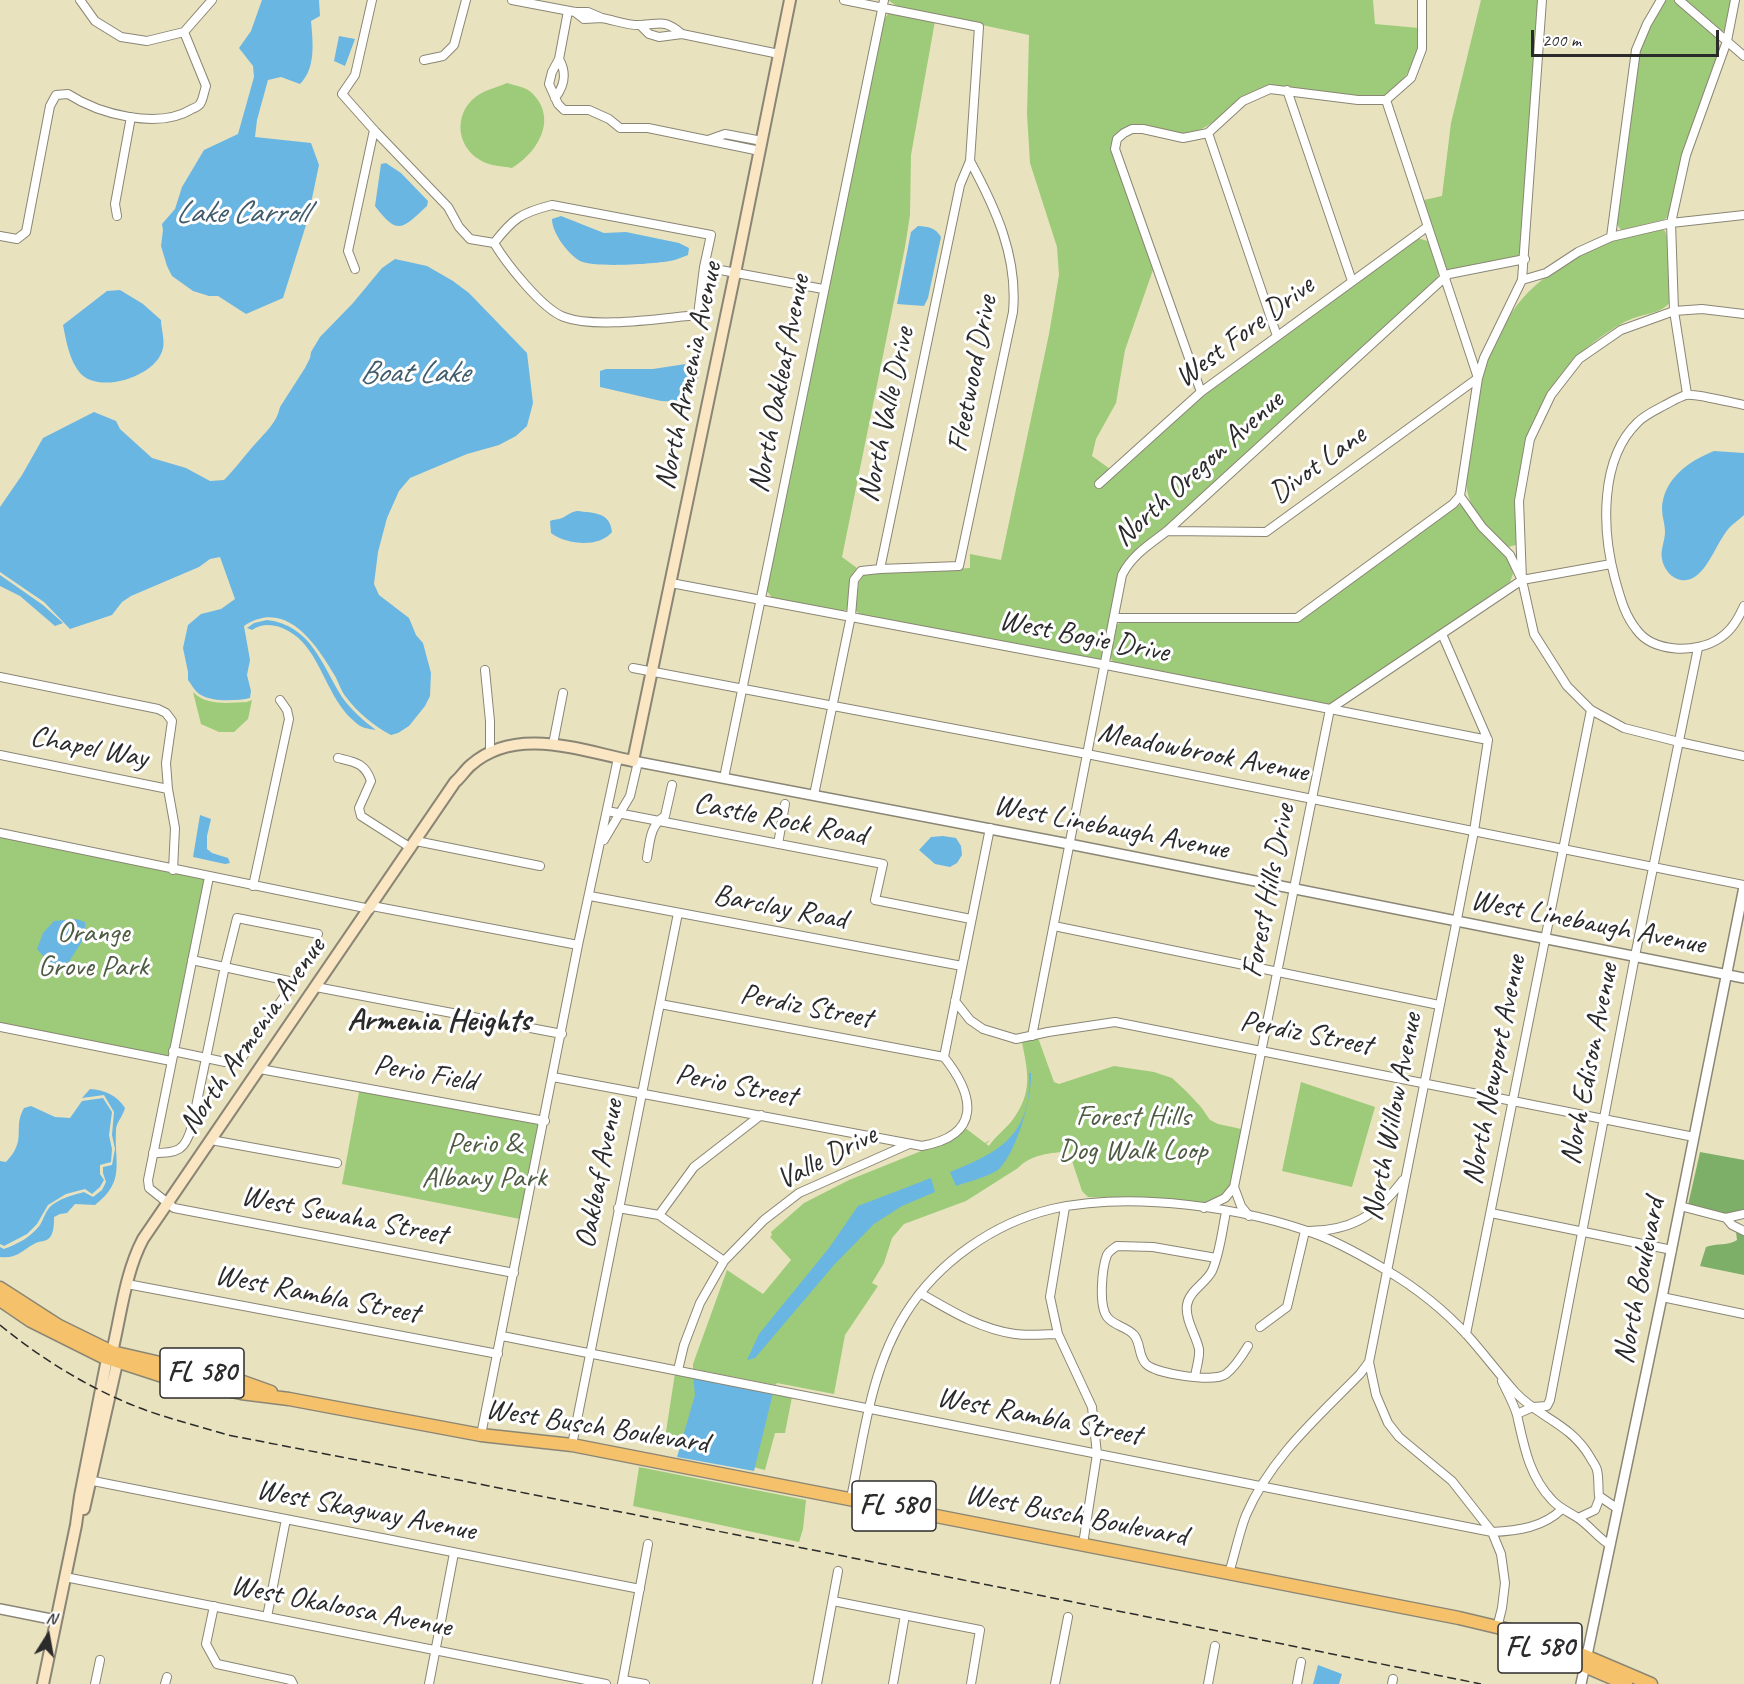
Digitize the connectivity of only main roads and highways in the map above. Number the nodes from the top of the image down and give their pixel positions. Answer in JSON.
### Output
{"nodes":[{"id":1,"x":790,"y":0,"type":"edge"},
{"id":2,"x":636,"y":761,"type":"joint"},
{"id":3,"x":471,"y":765,"type":"joint"},
{"id":4,"x":0,"y":1288,"type":"edge"},
{"id":5,"x":0,"y":1300,"type":"edge"},
{"id":6,"x":112,"y":1358,"type":"junction"},
{"id":7,"x":1585,"y":1660,"type":"junction"},
{"id":8,"x":43,"y":1684,"type":"edge"},
{"id":9,"x":1626,"y":1684,"type":"edge"},
{"id":10,"x":1651,"y":1684,"type":"edge"}],
"edges":[{"from":1,"to":2,"type":"main road","name":"North Armenia Avenue"},
{"from":2,"to":3,"type":"main road","name":"West Linebaugh Avenue"},
{"from":3,"to":6,"type":"main road","name":"North Armenia Avenue"},
{"from":4,"to":6,"type":"main road","name":"West Busch Boulevard","number":"FL 580"},
{"from":5,"to":6,"type":"main road","name":"West Busch Boulevard"},
{"from":6,"to":7,"type":"main road","name":"West Busch Boulevard","number":"FL 580"},
{"from":6,"to":8,"type":"main road","name":"North Armenia Avenue"},
{"from":7,"to":9,"type":"main road","name":"West Busch Boulevard","number":"FL 580"},
{"from":7,"to":10,"type":"main road","name":"West Busch Boulevard","number":"FL 580"}]}
